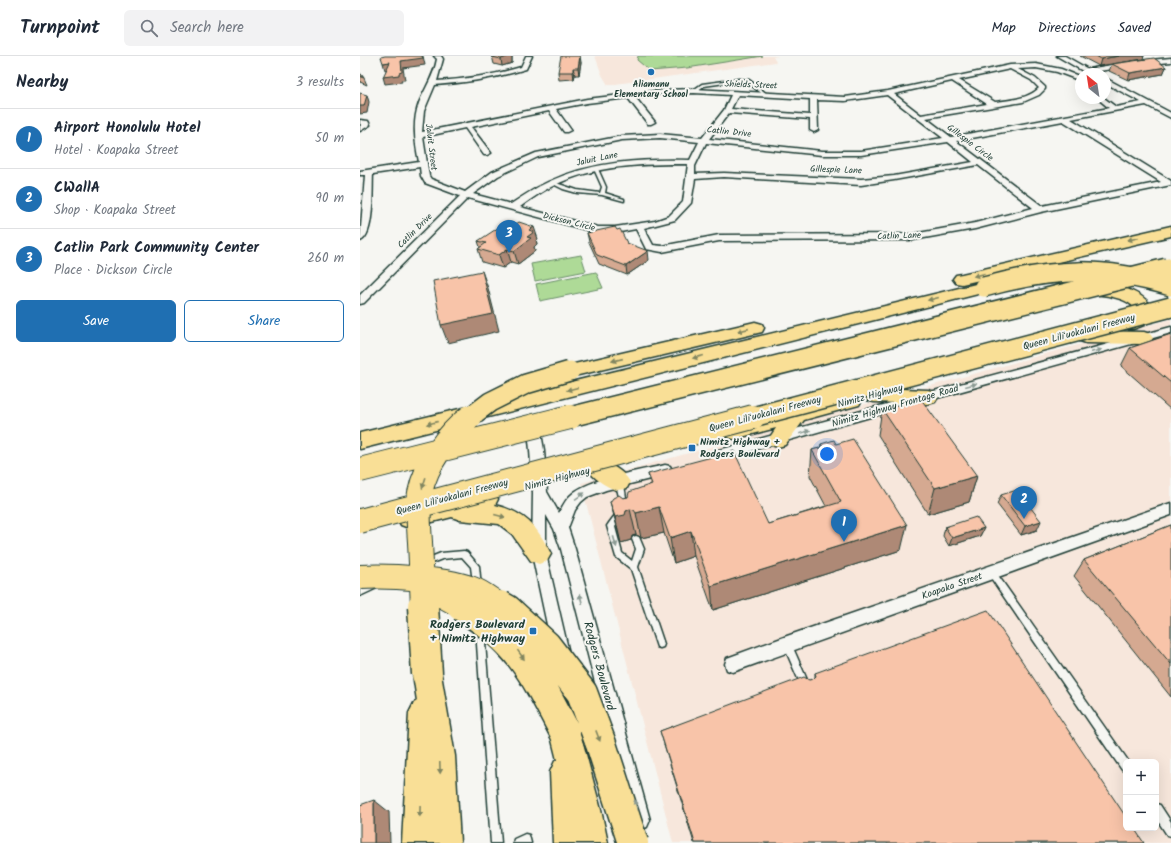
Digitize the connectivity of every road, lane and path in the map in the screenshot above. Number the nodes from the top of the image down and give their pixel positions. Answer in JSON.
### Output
{"nodes":[{"id":1,"x":437,"y":56,"type":"edge"},
{"id":2,"x":529,"y":56,"type":"edge"},
{"id":3,"x":1060,"y":56,"type":"edge"},
{"id":4,"x":1171,"y":60,"type":"edge"},
{"id":5,"x":1010,"y":67,"type":"junction"},
{"id":6,"x":1082,"y":68,"type":"edge"},
{"id":7,"x":1110,"y":68,"type":"edge"},
{"id":8,"x":1075,"y":77,"type":"edge"},
{"id":9,"x":953,"y":79,"type":"junction"},
{"id":10,"x":434,"y":83,"type":"junction"},
{"id":11,"x":1111,"y":83,"type":"edge"},
{"id":12,"x":694,"y":91,"type":"junction"},
{"id":13,"x":888,"y":92,"type":"junction"},
{"id":14,"x":735,"y":94,"type":"junction"},
{"id":15,"x":765,"y":94,"type":"junction"},
{"id":16,"x":630,"y":96,"type":"junction"},
{"id":17,"x":813,"y":97,"type":"junction"},
{"id":18,"x":1148,"y":103,"type":"junction"},
{"id":19,"x":1109,"y":104,"type":"edge"},
{"id":20,"x":994,"y":105,"type":"junction"},
{"id":21,"x":551,"y":108,"type":"junction"},
{"id":22,"x":1116,"y":109,"type":"junction"},
{"id":23,"x":727,"y":111,"type":"junction"},
{"id":24,"x":814,"y":116,"type":"junction"},
{"id":25,"x":1171,"y":116,"type":"edge"},
{"id":26,"x":919,"y":117,"type":"junction"},
{"id":27,"x":1064,"y":118,"type":"junction"},
{"id":28,"x":360,"y":122,"type":"edge"},
{"id":29,"x":651,"y":122,"type":"dead end"},
{"id":30,"x":466,"y":126,"type":"junction"},
{"id":31,"x":360,"y":129,"type":"edge"},
{"id":32,"x":567,"y":130,"type":"dead end"},
{"id":33,"x":814,"y":130,"type":"dead end"},
{"id":34,"x":420,"y":135,"type":"junction"},
{"id":35,"x":704,"y":140,"type":"junction"},
{"id":36,"x":948,"y":140,"type":"junction"},
{"id":37,"x":487,"y":153,"type":"dead end"},
{"id":38,"x":693,"y":162,"type":"junction"},
{"id":39,"x":978,"y":162,"type":"junction"},
{"id":40,"x":423,"y":164,"type":"junction"},
{"id":41,"x":596,"y":169,"type":"junction"},
{"id":42,"x":364,"y":173,"type":"edge"},
{"id":43,"x":691,"y":177,"type":"junction"},
{"id":44,"x":552,"y":183,"type":"junction"},
{"id":45,"x":602,"y":194,"type":"junction"},
{"id":46,"x":466,"y":195,"type":"junction"},
{"id":47,"x":622,"y":200,"type":"dead end"},
{"id":48,"x":513,"y":207,"type":"junction"},
{"id":49,"x":1040,"y":209,"type":"junction"},
{"id":50,"x":639,"y":227,"type":"junction"},
{"id":51,"x":1171,"y":231,"type":"edge"},
{"id":52,"x":360,"y":238,"type":"edge"},
{"id":53,"x":1171,"y":260,"type":"edge"},
{"id":54,"x":1171,"y":267,"type":"edge"},
{"id":55,"x":1064,"y":286,"type":"junction"},
{"id":56,"x":1171,"y":286,"type":"edge"},
{"id":57,"x":984,"y":287,"type":"junction"},
{"id":58,"x":1171,"y":299,"type":"edge"},
{"id":59,"x":360,"y":301,"type":"edge"},
{"id":60,"x":1171,"y":307,"type":"edge"},
{"id":61,"x":1171,"y":314,"type":"edge"},
{"id":62,"x":1132,"y":325,"type":"junction"},
{"id":63,"x":1171,"y":330,"type":"edge"},
{"id":64,"x":1086,"y":337,"type":"junction"},
{"id":65,"x":1144,"y":338,"type":"junction"},
{"id":66,"x":874,"y":395,"type":"junction"},
{"id":67,"x":928,"y":396,"type":"junction"},
{"id":68,"x":796,"y":416,"type":"junction"},
{"id":69,"x":533,"y":418,"type":"junction"},
{"id":70,"x":778,"y":440,"type":"junction"},
{"id":71,"x":360,"y":441,"type":"edge"},
{"id":72,"x":360,"y":459,"type":"edge"},
{"id":73,"x":705,"y":459,"type":"edge"},
{"id":74,"x":676,"y":467,"type":"edge"},
{"id":75,"x":598,"y":468,"type":"junction"},
{"id":76,"x":360,"y":470,"type":"edge"},
{"id":77,"x":619,"y":482,"type":"junction"},
{"id":78,"x":540,"y":488,"type":"junction"},
{"id":79,"x":1171,"y":509,"type":"edge"},
{"id":80,"x":447,"y":510,"type":"junction"},
{"id":81,"x":360,"y":521,"type":"edge"},
{"id":82,"x":561,"y":528,"type":"junction"},
{"id":83,"x":360,"y":530,"type":"edge"},
{"id":84,"x":636,"y":539,"type":"dead end"},
{"id":85,"x":539,"y":554,"type":"junction"},
{"id":86,"x":634,"y":567,"type":"junction"},
{"id":87,"x":992,"y":572,"type":"junction"},
{"id":88,"x":360,"y":577,"type":"edge"},
{"id":89,"x":409,"y":578,"type":"junction"},
{"id":90,"x":360,"y":592,"type":"edge"},
{"id":91,"x":660,"y":644,"type":"dead end"},
{"id":92,"x":787,"y":644,"type":"junction"},
{"id":93,"x":733,"y":664,"type":"dead end"},
{"id":94,"x":427,"y":674,"type":"junction"},
{"id":95,"x":808,"y":690,"type":"edge"},
{"id":96,"x":565,"y":732,"type":"junction"},
{"id":97,"x":1123,"y":762,"type":"edge"},
{"id":98,"x":1159,"y":813,"type":"edge"},
{"id":99,"x":1171,"y":830,"type":"edge"},
{"id":100,"x":419,"y":843,"type":"edge"},
{"id":101,"x":444,"y":843,"type":"edge"},
{"id":102,"x":496,"y":843,"type":"edge"},
{"id":103,"x":518,"y":843,"type":"edge"},
{"id":104,"x":526,"y":843,"type":"edge"},
{"id":105,"x":570,"y":843,"type":"edge"},
{"id":106,"x":591,"y":843,"type":"edge"},
{"id":107,"x":602,"y":843,"type":"edge"},
{"id":108,"x":633,"y":843,"type":"edge"},
{"id":109,"x":647,"y":843,"type":"edge"}],
"edges":[{"from":1,"to":10,"type":"street","name":"Jaluit Street"},
{"from":2,"to":10,"type":"street"},
{"from":3,"to":6,"type":"street"},
{"from":4,"to":7,"type":"street"},
{"from":5,"to":8,"type":"street","name":"Shields Street"},
{"from":5,"to":9,"type":"street","name":"Shields Street"},
{"from":5,"to":20,"type":"street"},
{"from":9,"to":13,"type":"street","name":"Shields Street"},
{"from":9,"to":20,"type":"street"},
{"from":10,"to":34,"type":"street","name":"Jaluit Street"},
{"from":11,"to":18,"type":"street"},
{"from":12,"to":14,"type":"street","name":"Shields Street"},
{"from":12,"to":15,"type":"lane"},
{"from":12,"to":16,"type":"street","name":"Shields Street"},
{"from":13,"to":17,"type":"street","name":"Shields Street"},
{"from":13,"to":26,"type":"street","name":"Gillespie Circle"},
{"from":14,"to":15,"type":"street","name":"Shields Street"},
{"from":14,"to":23,"type":"street","name":"Dickson Circle"},
{"from":15,"to":17,"type":"street","name":"Shields Street"},
{"from":16,"to":21,"type":"street","name":"Shields Street"},
{"from":16,"to":29,"type":"street"},
{"from":17,"to":24,"type":"street"},
{"from":18,"to":22,"type":"street","name":"Catlin Drive"},
{"from":18,"to":25,"type":"street"},
{"from":19,"to":22,"type":"street"},
{"from":20,"to":26,"type":"street"},
{"from":21,"to":30,"type":"street","name":"Shields Street"},
{"from":21,"to":32,"type":"street"},
{"from":22,"to":27,"type":"street","name":"Catlin Drive"},
{"from":23,"to":24,"type":"street"},
{"from":23,"to":35,"type":"street","name":"Dickson Circle"},
{"from":24,"to":33,"type":"street"},
{"from":26,"to":36,"type":"street","name":"Gillespie Circle"},
{"from":27,"to":36,"type":"street","name":"Catlin Drive"},
{"from":27,"to":49,"type":"street","name":"Catlin Lane"},
{"from":28,"to":31,"type":"street"},
{"from":30,"to":34,"type":"street","name":"Shields Street"},
{"from":30,"to":37,"type":"street"},
{"from":34,"to":40,"type":"street","name":"Jaluit Street"},
{"from":35,"to":36,"type":"street","name":"Catlin Drive"},
{"from":35,"to":38,"type":"street","name":"Dickson Circle"},
{"from":35,"to":46,"type":"street","name":"Catlin Drive"},
{"from":36,"to":39,"type":"street","name":"Gillespie Circle"},
{"from":38,"to":41,"type":"street","name":"Jaluit Lane"},
{"from":38,"to":43,"type":"street","name":"Dickson Circle"},
{"from":39,"to":43,"type":"street","name":"Gillespie Lane"},
{"from":39,"to":49,"type":"street","name":"Gillespie Circle"},
{"from":40,"to":42,"type":"street"},
{"from":40,"to":46,"type":"street","name":"Jaluit Street"},
{"from":41,"to":44,"type":"street","name":"Jaluit Lane"},
{"from":41,"to":45,"type":"lane"},
{"from":42,"to":52,"type":"street"},
{"from":43,"to":50,"type":"street","name":"Dickson Circle"},
{"from":44,"to":45,"type":"lane"},
{"from":44,"to":48,"type":"street","name":"Jaluit Lane"},
{"from":45,"to":47,"type":"lane"},
{"from":46,"to":48,"type":"street","name":"Dickson Circle"},
{"from":46,"to":59,"type":"street","name":"Catlin Drive"},
{"from":48,"to":50,"type":"street","name":"Dickson Circle"},
{"from":49,"to":50,"type":"street","name":"Catlin Lane"},
{"from":51,"to":94,"type":"highway","one_way":true,"bridge":true},
{"from":53,"to":55,"type":"main road"},
{"from":54,"to":76,"type":"highway","bridge":true},
{"from":55,"to":62,"type":"main road"},
{"from":55,"to":69,"type":"main road"},
{"from":56,"to":57,"type":"highway","bridge":true},
{"from":57,"to":58,"type":"highway","bridge":true},
{"from":57,"to":71,"type":"highway","one_way":true,"bridge":true},
{"from":60,"to":81,"type":"highway","name":"Queen Liliʻuokalani Freeway","bridge":true},
{"from":61,"to":62,"type":"main road","name":"Nimitz Highway"},
{"from":62,"to":64,"type":"main road","name":"Nimitz Highway"},
{"from":63,"to":65,"type":"street","name":"Nimitz Highway Frontage Road"},
{"from":64,"to":65,"type":"main road"},
{"from":64,"to":66,"type":"main road","name":"Nimitz Highway"},
{"from":67,"to":65,"type":"street","name":"Nimitz Highway Frontage Road","one_way":true},
{"from":66,"to":67,"type":"main road"},
{"from":66,"to":68,"type":"main road","name":"Nimitz Highway"},
{"from":70,"to":67,"type":"street","name":"Nimitz Highway Frontage Road","one_way":true},
{"from":68,"to":70,"type":"main road"},
{"from":68,"to":75,"type":"main road","name":"Nimitz Highway"},
{"from":69,"to":72,"type":"main road"},
{"from":69,"to":78,"type":"street","name":"Rodgers Boulevard"},
{"from":70,"to":73,"type":"street","name":"Nimitz Highway Frontage Road"},
{"from":74,"to":77,"type":"street"},
{"from":75,"to":77,"type":"main road"},
{"from":75,"to":78,"type":"main road","name":"Nimitz Highway"},
{"from":82,"to":77,"type":"street","one_way":true},
{"from":77,"to":86,"type":"lane","one_way":true},
{"from":78,"to":80,"type":"main road","name":"Nimitz Highway"},
{"from":78,"to":82,"type":"street","name":"Rodgers Boulevard"},
{"from":78,"to":85,"type":"street","name":"Rodgers Boulevard"},
{"from":79,"to":87,"type":"street","name":"Koapaka Street"},
{"from":80,"to":83,"type":"main road","name":"Nimitz Highway"},
{"from":80,"to":85,"type":"main road","one_way":true},
{"from":109,"to":82,"type":"street","name":"Rodgers Boulevard","one_way":true},
{"from":84,"to":86,"type":"lane"},
{"from":85,"to":107,"type":"street","name":"Rodgers Boulevard"},
{"from":86,"to":91,"type":"lane"},
{"from":87,"to":92,"type":"street","name":"Koapaka Street"},
{"from":87,"to":97,"type":"lane"},
{"from":88,"to":89,"type":"highway","bridge":true},
{"from":89,"to":96,"type":"highway","one_way":true,"bridge":true},
{"from":89,"to":108,"type":"highway","one_way":true,"bridge":true},
{"from":90,"to":102,"type":"lane"},
{"from":92,"to":93,"type":"street","name":"Koapaka Street"},
{"from":92,"to":95,"type":"lane"},
{"from":94,"to":100,"type":"highway","one_way":true},
{"from":94,"to":101,"type":"highway","one_way":true},
{"from":96,"to":105,"type":"highway"},
{"from":96,"to":106,"type":"highway"},
{"from":98,"to":99,"type":"lane"},
{"from":103,"to":104,"type":"lane"}]}
